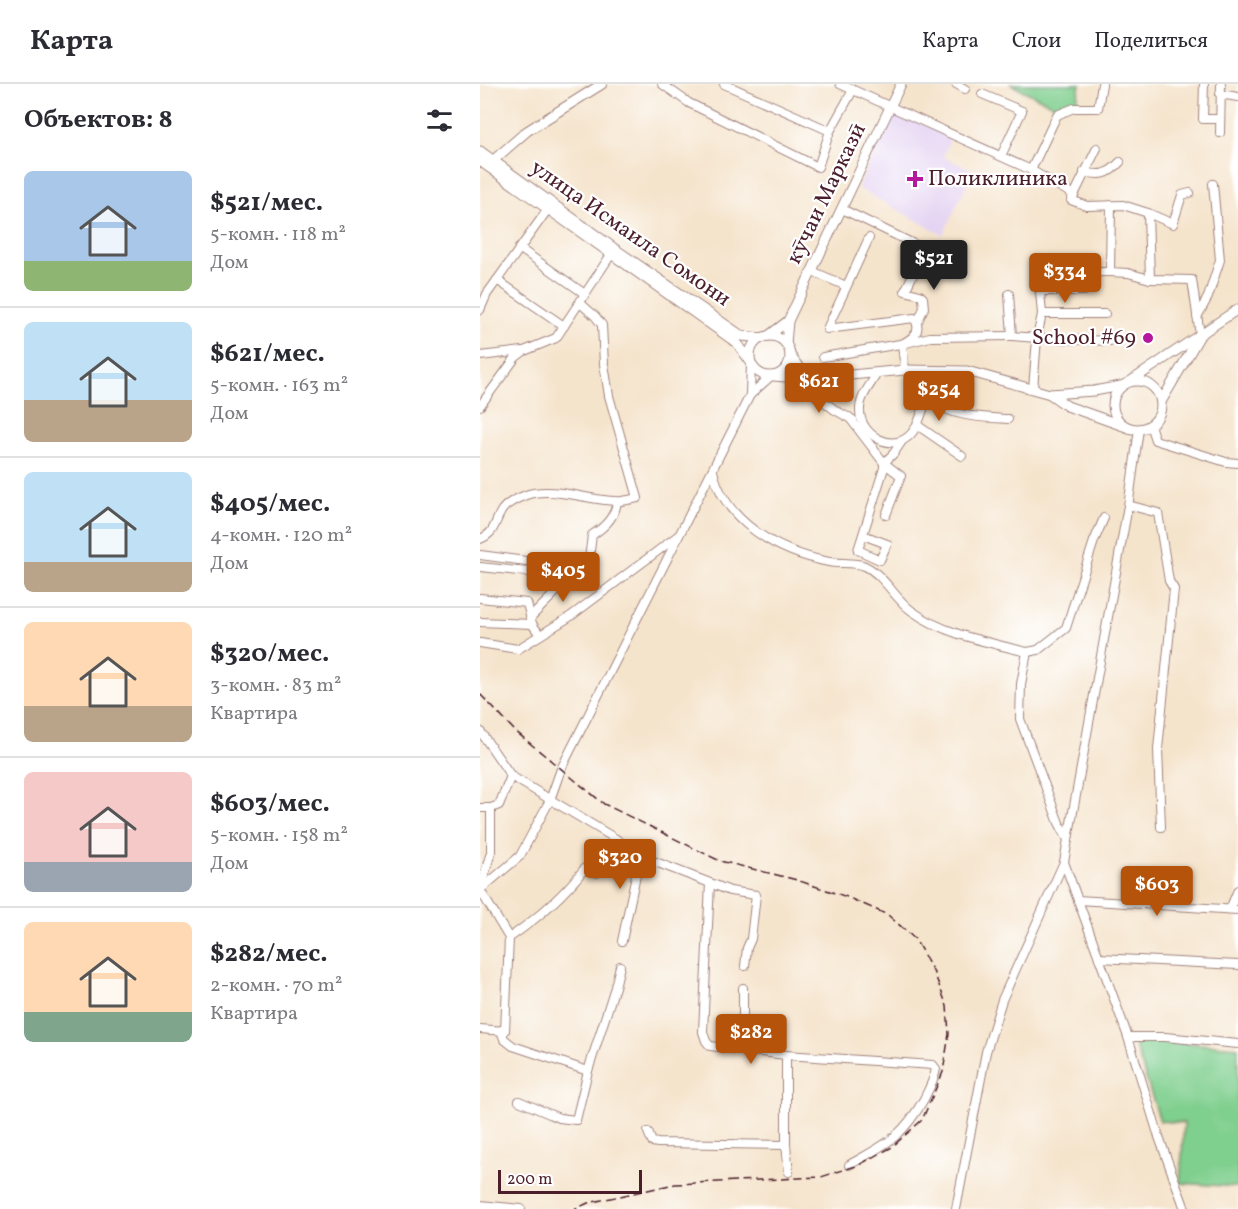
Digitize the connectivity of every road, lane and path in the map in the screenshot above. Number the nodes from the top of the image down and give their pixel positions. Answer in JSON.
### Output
{"nodes":[{"id":1,"x":602,"y":84,"type":"edge"},
{"id":2,"x":662,"y":84,"type":"edge"},
{"id":3,"x":724,"y":84,"type":"edge"},
{"id":4,"x":840,"y":84,"type":"edge"},
{"id":5,"x":901,"y":84,"type":"edge"},
{"id":6,"x":956,"y":84,"type":"edge"},
{"id":7,"x":1102,"y":84,"type":"edge"},
{"id":8,"x":1204,"y":84,"type":"edge"},
{"id":9,"x":1221,"y":84,"type":"edge"},
{"id":10,"x":965,"y":89,"type":"dead end"},
{"id":11,"x":853,"y":90,"type":"junction"},
{"id":12,"x":982,"y":94,"type":"dead end"},
{"id":13,"x":1220,"y":94,"type":"junction"},
{"id":14,"x":1238,"y":97,"type":"edge"},
{"id":15,"x":890,"y":106,"type":"junction"},
{"id":16,"x":1215,"y":119,"type":"dead end"},
{"id":17,"x":830,"y":131,"type":"junction"},
{"id":18,"x":1220,"y":133,"type":"dead end"},
{"id":19,"x":1097,"y":148,"type":"dead end"},
{"id":20,"x":480,"y":151,"type":"edge"},
{"id":21,"x":1001,"y":156,"type":"junction"},
{"id":22,"x":487,"y":162,"type":"edge"},
{"id":23,"x":1120,"y":162,"type":"dead end"},
{"id":24,"x":1030,"y":170,"type":"junction"},
{"id":25,"x":1084,"y":172,"type":"junction"},
{"id":26,"x":1213,"y":183,"type":"dead end"},
{"id":27,"x":1190,"y":194,"type":"dead end"},
{"id":28,"x":1074,"y":195,"type":"junction"},
{"id":29,"x":1111,"y":205,"type":"junction"},
{"id":30,"x":549,"y":207,"type":"junction"},
{"id":31,"x":842,"y":209,"type":"junction"},
{"id":32,"x":1148,"y":213,"type":"junction"},
{"id":33,"x":869,"y":238,"type":"dead end"},
{"id":34,"x":918,"y":246,"type":"dead end"},
{"id":35,"x":519,"y":248,"type":"junction"},
{"id":36,"x":613,"y":252,"type":"junction"},
{"id":37,"x":922,"y":256,"type":"dead end"},
{"id":38,"x":812,"y":271,"type":"junction"},
{"id":39,"x":1110,"y":272,"type":"junction"},
{"id":40,"x":1150,"y":279,"type":"junction"},
{"id":41,"x":497,"y":280,"type":"junction"},
{"id":42,"x":846,"y":286,"type":"junction"},
{"id":43,"x":1040,"y":291,"type":"junction"},
{"id":44,"x":1085,"y":291,"type":"dead end"},
{"id":45,"x":585,"y":294,"type":"junction"},
{"id":46,"x":1010,"y":294,"type":"dead end"},
{"id":47,"x":580,"y":303,"type":"junction"},
{"id":48,"x":1237,"y":308,"type":"edge"},
{"id":49,"x":480,"y":310,"type":"edge"},
{"id":50,"x":1042,"y":314,"type":"junction"},
{"id":51,"x":1105,"y":314,"type":"dead end"},
{"id":52,"x":1196,"y":319,"type":"junction"},
{"id":53,"x":788,"y":321,"type":"junction"},
{"id":54,"x":917,"y":322,"type":"junction"},
{"id":55,"x":564,"y":326,"type":"junction"},
{"id":56,"x":1200,"y":335,"type":"junction"},
{"id":57,"x":1012,"y":336,"type":"junction"},
{"id":58,"x":765,"y":337,"type":"junction"},
{"id":59,"x":1037,"y":338,"type":"junction"},
{"id":60,"x":1110,"y":341,"type":"dead end"},
{"id":61,"x":786,"y":344,"type":"junction"},
{"id":62,"x":902,"y":344,"type":"junction"},
{"id":63,"x":524,"y":351,"type":"junction"},
{"id":64,"x":790,"y":355,"type":"junction"},
{"id":65,"x":480,"y":356,"type":"edge"},
{"id":66,"x":823,"y":357,"type":"dead end"},
{"id":67,"x":751,"y":362,"type":"junction"},
{"id":68,"x":905,"y":370,"type":"junction"},
{"id":69,"x":936,"y":371,"type":"junction"},
{"id":70,"x":877,"y":373,"type":"junction"},
{"id":71,"x":773,"y":376,"type":"junction"},
{"id":72,"x":807,"y":378,"type":"junction"},
{"id":73,"x":1131,"y":381,"type":"junction"},
{"id":74,"x":1121,"y":386,"type":"junction"},
{"id":75,"x":1032,"y":389,"type":"junction"},
{"id":76,"x":1050,"y":394,"type":"junction"},
{"id":77,"x":750,"y":395,"type":"junction"},
{"id":78,"x":926,"y":399,"type":"junction"},
{"id":79,"x":1161,"y":402,"type":"junction"},
{"id":80,"x":480,"y":406,"type":"edge"},
{"id":81,"x":849,"y":417,"type":"junction"},
{"id":82,"x":1008,"y":419,"type":"dead end"},
{"id":83,"x":862,"y":425,"type":"junction"},
{"id":84,"x":917,"y":425,"type":"junction"},
{"id":85,"x":1150,"y":425,"type":"junction"},
{"id":86,"x":1136,"y":429,"type":"junction"},
{"id":87,"x":902,"y":441,"type":"junction"},
{"id":88,"x":962,"y":456,"type":"dead end"},
{"id":89,"x":884,"y":463,"type":"junction"},
{"id":90,"x":1238,"y":464,"type":"edge"},
{"id":91,"x":713,"y":471,"type":"junction"},
{"id":92,"x":617,"y":501,"type":"junction"},
{"id":93,"x":1128,"y":505,"type":"junction"},
{"id":94,"x":886,"y":515,"type":"dead end"},
{"id":95,"x":1104,"y":518,"type":"dead end"},
{"id":96,"x":680,"y":534,"type":"junction"},
{"id":97,"x":863,"y":535,"type":"dead end"},
{"id":98,"x":480,"y":539,"type":"edge"},
{"id":99,"x":480,"y":555,"type":"edge"},
{"id":100,"x":564,"y":566,"type":"junction"},
{"id":101,"x":480,"y":567,"type":"edge"},
{"id":102,"x":558,"y":574,"type":"junction"},
{"id":103,"x":480,"y":598,"type":"edge"},
{"id":104,"x":531,"y":621,"type":"junction"},
{"id":105,"x":480,"y":622,"type":"edge"},
{"id":106,"x":540,"y":635,"type":"junction"},
{"id":107,"x":480,"y":643,"type":"edge"},
{"id":108,"x":1027,"y":652,"type":"junction"},
{"id":109,"x":480,"y":731,"type":"edge"},
{"id":110,"x":511,"y":776,"type":"junction"},
{"id":111,"x":550,"y":800,"type":"junction"},
{"id":112,"x":480,"y":808,"type":"edge"},
{"id":113,"x":490,"y":808,"type":"junction"},
{"id":114,"x":1161,"y":827,"type":"dead end"},
{"id":115,"x":616,"y":839,"type":"junction"},
{"id":116,"x":1068,"y":840,"type":"junction"},
{"id":117,"x":640,"y":856,"type":"junction"},
{"id":118,"x":1064,"y":862,"type":"junction"},
{"id":119,"x":585,"y":868,"type":"dead end"},
{"id":120,"x":597,"y":873,"type":"dead end"},
{"id":121,"x":710,"y":883,"type":"junction"},
{"id":122,"x":480,"y":890,"type":"edge"},
{"id":123,"x":1238,"y":890,"type":"edge"},
{"id":124,"x":1078,"y":900,"type":"junction"},
{"id":125,"x":1234,"y":909,"type":"edge"},
{"id":126,"x":509,"y":938,"type":"junction"},
{"id":127,"x":622,"y":941,"type":"dead end"},
{"id":128,"x":1099,"y":958,"type":"junction"},
{"id":129,"x":1238,"y":965,"type":"edge"},
{"id":130,"x":620,"y":966,"type":"dead end"},
{"id":131,"x":745,"y":966,"type":"dead end"},
{"id":132,"x":743,"y":988,"type":"dead end"},
{"id":133,"x":480,"y":1029,"type":"edge"},
{"id":134,"x":501,"y":1030,"type":"junction"},
{"id":135,"x":1128,"y":1037,"type":"junction"},
{"id":136,"x":1238,"y":1044,"type":"edge"},
{"id":137,"x":743,"y":1051,"type":"junction"},
{"id":138,"x":786,"y":1055,"type":"junction"},
{"id":139,"x":588,"y":1071,"type":"junction"},
{"id":140,"x":519,"y":1101,"type":"dead end"},
{"id":141,"x":648,"y":1132,"type":"dead end"},
{"id":142,"x":786,"y":1145,"type":"junction"},
{"id":143,"x":849,"y":1165,"type":"dead end"},
{"id":144,"x":789,"y":1172,"type":"dead end"},
{"id":145,"x":480,"y":1205,"type":"edge"},
{"id":146,"x":521,"y":1209,"type":"edge"},
{"id":147,"x":956,"y":1209,"type":"edge"},
{"id":148,"x":1185,"y":1209,"type":"edge"}],
"edges":[{"from":1,"to":22,"type":"main road"},
{"from":2,"to":17,"type":"street"},
{"from":3,"to":17,"type":"street"},
{"from":4,"to":11,"type":"street"},
{"from":5,"to":15,"type":"main road","name":"кӯчаи Марказӣ"},
{"from":6,"to":10,"type":"street"},
{"from":7,"to":24,"type":"street"},
{"from":8,"to":16,"type":"street"},
{"from":9,"to":13,"type":"street"},
{"from":11,"to":15,"type":"street"},
{"from":11,"to":17,"type":"street"},
{"from":12,"to":21,"type":"street"},
{"from":13,"to":14,"type":"street"},
{"from":13,"to":18,"type":"street"},
{"from":15,"to":21,"type":"street"},
{"from":15,"to":31,"type":"main road","name":"кӯчаи Марказӣ"},
{"from":19,"to":25,"type":"street"},
{"from":20,"to":22,"type":"main road"},
{"from":21,"to":24,"type":"street"},
{"from":22,"to":30,"type":"main road"},
{"from":23,"to":25,"type":"street"},
{"from":24,"to":28,"type":"street"},
{"from":25,"to":28,"type":"street"},
{"from":26,"to":52,"type":"street"},
{"from":27,"to":32,"type":"street"},
{"from":28,"to":29,"type":"street"},
{"from":29,"to":32,"type":"street"},
{"from":29,"to":39,"type":"street"},
{"from":30,"to":35,"type":"street"},
{"from":30,"to":36,"type":"main road"},
{"from":31,"to":34,"type":"street"},
{"from":31,"to":38,"type":"main road","name":"кӯчаи Марказӣ"},
{"from":32,"to":40,"type":"street"},
{"from":33,"to":42,"type":"street"},
{"from":35,"to":41,"type":"street"},
{"from":35,"to":45,"type":"street"},
{"from":36,"to":45,"type":"street"},
{"from":36,"to":58,"type":"main road","name":"улица Исмаила Сомони"},
{"from":36,"to":67,"type":"main road"},
{"from":37,"to":54,"type":"street"},
{"from":38,"to":42,"type":"street"},
{"from":38,"to":53,"type":"main road","name":"кӯчаи Марказӣ"},
{"from":39,"to":40,"type":"street"},
{"from":39,"to":43,"type":"street"},
{"from":40,"to":52,"type":"street"},
{"from":41,"to":49,"type":"street"},
{"from":41,"to":55,"type":"street"},
{"from":42,"to":54,"type":"street"},
{"from":43,"to":44,"type":"street"},
{"from":43,"to":50,"type":"street"},
{"from":45,"to":47,"type":"street"},
{"from":46,"to":57,"type":"street"},
{"from":47,"to":55,"type":"street"},
{"from":47,"to":92,"type":"street"},
{"from":48,"to":56,"type":"main road"},
{"from":50,"to":51,"type":"street"},
{"from":50,"to":59,"type":"street"},
{"from":52,"to":56,"type":"street"},
{"from":53,"to":58,"type":"main road"},
{"from":53,"to":61,"type":"main road"},
{"from":54,"to":62,"type":"street"},
{"from":55,"to":63,"type":"street"},
{"from":56,"to":73,"type":"main road"},
{"from":56,"to":79,"type":"main road"},
{"from":57,"to":59,"type":"street"},
{"from":57,"to":62,"type":"street"},
{"from":58,"to":61,"type":"main road"},
{"from":58,"to":67,"type":"main road"},
{"from":59,"to":60,"type":"street"},
{"from":59,"to":75,"type":"street"},
{"from":61,"to":64,"type":"main road"},
{"from":62,"to":66,"type":"street"},
{"from":62,"to":68,"type":"street"},
{"from":63,"to":65,"type":"street"},
{"from":63,"to":80,"type":"street"},
{"from":64,"to":71,"type":"main road"},
{"from":64,"to":72,"type":"main road"},
{"from":67,"to":71,"type":"main road"},
{"from":67,"to":77,"type":"street"},
{"from":68,"to":69,"type":"main road"},
{"from":68,"to":70,"type":"main road"},
{"from":69,"to":75,"type":"main road"},
{"from":69,"to":78,"type":"street"},
{"from":70,"to":72,"type":"main road"},
{"from":70,"to":83,"type":"street"},
{"from":71,"to":72,"type":"main road"},
{"from":71,"to":77,"type":"street"},
{"from":72,"to":81,"type":"street"},
{"from":73,"to":74,"type":"main road"},
{"from":73,"to":79,"type":"main road"},
{"from":74,"to":76,"type":"main road"},
{"from":74,"to":86,"type":"main road"},
{"from":75,"to":76,"type":"main road"},
{"from":76,"to":86,"type":"main road"},
{"from":77,"to":91,"type":"street"},
{"from":78,"to":82,"type":"street"},
{"from":78,"to":84,"type":"street"},
{"from":79,"to":85,"type":"main road"},
{"from":81,"to":83,"type":"street"},
{"from":81,"to":89,"type":"street"},
{"from":83,"to":87,"type":"street"},
{"from":84,"to":87,"type":"street"},
{"from":84,"to":88,"type":"street"},
{"from":85,"to":86,"type":"main road"},
{"from":85,"to":90,"type":"street"},
{"from":86,"to":93,"type":"street"},
{"from":87,"to":89,"type":"street"},
{"from":89,"to":94,"type":"street"},
{"from":89,"to":97,"type":"street"},
{"from":91,"to":96,"type":"street"},
{"from":91,"to":108,"type":"street"},
{"from":92,"to":98,"type":"street"},
{"from":92,"to":100,"type":"street"},
{"from":93,"to":114,"type":"street"},
{"from":93,"to":116,"type":"street"},
{"from":95,"to":108,"type":"street"},
{"from":96,"to":106,"type":"street"},
{"from":96,"to":111,"type":"street"},
{"from":99,"to":100,"type":"street"},
{"from":100,"to":102,"type":"street"},
{"from":101,"to":102,"type":"street"},
{"from":102,"to":104,"type":"street"},
{"from":103,"to":104,"type":"street"},
{"from":104,"to":105,"type":"street"},
{"from":104,"to":106,"type":"street"},
{"from":106,"to":107,"type":"street"},
{"from":108,"to":116,"type":"street"},
{"from":109,"to":110,"type":"street"},
{"from":110,"to":111,"type":"street"},
{"from":110,"to":113,"type":"street"},
{"from":111,"to":115,"type":"street"},
{"from":111,"to":122,"type":"street"},
{"from":112,"to":113,"type":"street"},
{"from":113,"to":122,"type":"street"},
{"from":115,"to":117,"type":"street"},
{"from":115,"to":120,"type":"street"},
{"from":116,"to":118,"type":"street"},
{"from":117,"to":121,"type":"street"},
{"from":117,"to":127,"type":"street"},
{"from":118,"to":124,"type":"street"},
{"from":118,"to":147,"type":"street"},
{"from":119,"to":126,"type":"street"},
{"from":121,"to":131,"type":"street"},
{"from":121,"to":137,"type":"street"},
{"from":122,"to":126,"type":"street"},
{"from":123,"to":125,"type":"street"},
{"from":124,"to":125,"type":"street"},
{"from":124,"to":128,"type":"street"},
{"from":126,"to":134,"type":"street"},
{"from":128,"to":129,"type":"street"},
{"from":128,"to":135,"type":"street"},
{"from":130,"to":139,"type":"street"},
{"from":132,"to":137,"type":"street"},
{"from":133,"to":134,"type":"street"},
{"from":134,"to":139,"type":"street"},
{"from":135,"to":136,"type":"street"},
{"from":135,"to":148,"type":"street"},
{"from":137,"to":138,"type":"street"},
{"from":138,"to":142,"type":"street"},
{"from":138,"to":143,"type":"street"},
{"from":139,"to":140,"type":"street"},
{"from":141,"to":142,"type":"street"},
{"from":142,"to":144,"type":"street"},
{"from":145,"to":146,"type":"street"}]}
